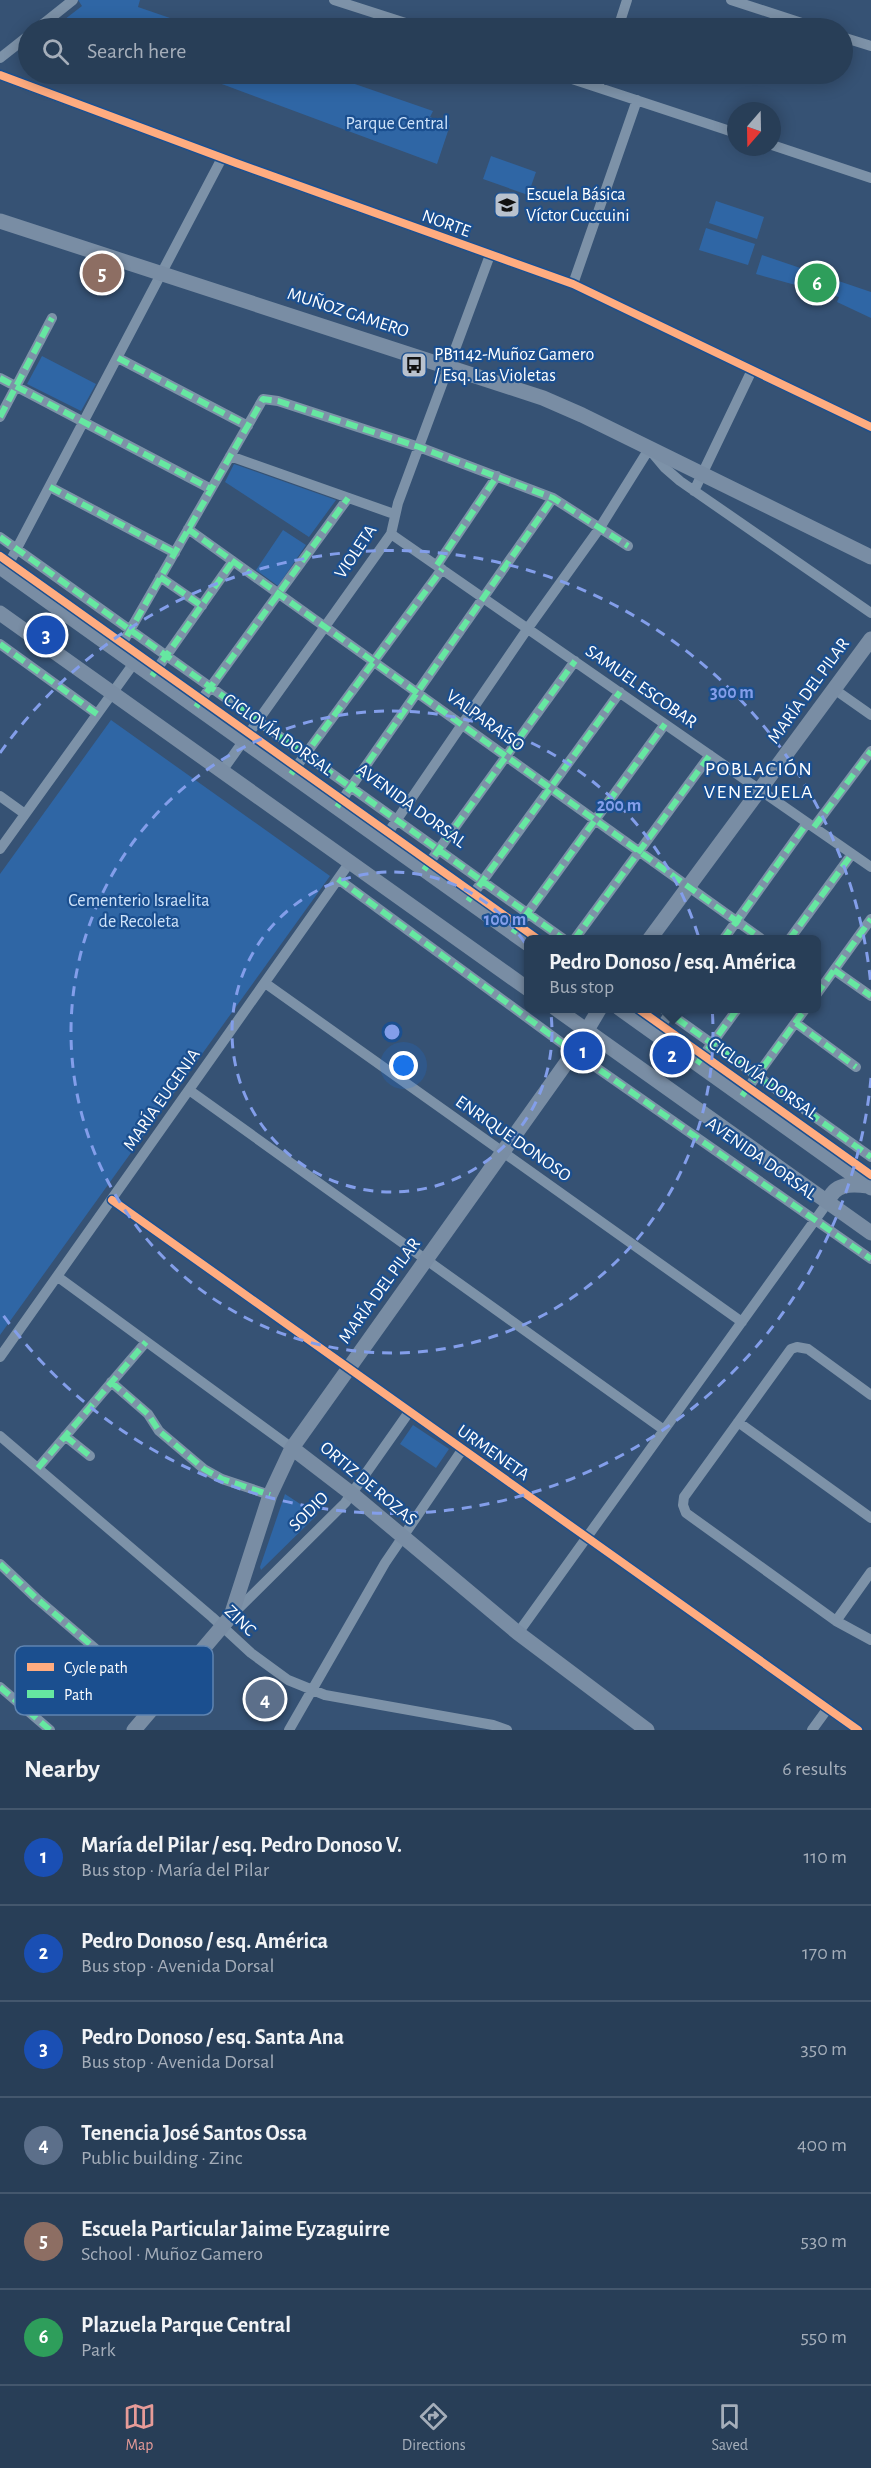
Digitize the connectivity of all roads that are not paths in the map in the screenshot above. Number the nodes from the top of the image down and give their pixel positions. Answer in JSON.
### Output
{"nodes":[{"id":1,"x":73,"y":0,"type":"edge"},
{"id":2,"x":334,"y":0,"type":"edge"},
{"id":3,"x":627,"y":0,"type":"edge"},
{"id":4,"x":731,"y":0,"type":"edge"},
{"id":5,"x":50,"y":18,"type":"edge"},
{"id":6,"x":390,"y":18,"type":"edge"},
{"id":7,"x":621,"y":18,"type":"edge"},
{"id":8,"x":786,"y":18,"type":"edge"},
{"id":9,"x":853,"y":40,"type":"edge"},
{"id":10,"x":18,"y":44,"type":"edge"},
{"id":11,"x":871,"y":46,"type":"edge"},
{"id":12,"x":0,"y":58,"type":"edge"},
{"id":13,"x":0,"y":75,"type":"edge"},
{"id":14,"x":18,"y":82,"type":"edge"},
{"id":15,"x":24,"y":84,"type":"edge"},
{"id":16,"x":589,"y":84,"type":"edge"},
{"id":17,"x":599,"y":84,"type":"edge"},
{"id":18,"x":598,"y":87,"type":"junction"},
{"id":19,"x":637,"y":100,"type":"junction"},
{"id":20,"x":727,"y":130,"type":"edge"},
{"id":21,"x":781,"y":148,"type":"edge"},
{"id":22,"x":222,"y":158,"type":"junction"},
{"id":23,"x":871,"y":178,"type":"edge"},
{"id":24,"x":0,"y":221,"type":"edge"},
{"id":25,"x":490,"y":255,"type":"junction"},
{"id":26,"x":163,"y":274,"type":"junction"},
{"id":27,"x":573,"y":284,"type":"junction"},
{"id":28,"x":52,"y":318,"type":"dead end"},
{"id":29,"x":118,"y":358,"type":"junction"},
{"id":30,"x":448,"y":366,"type":"junction"},
{"id":31,"x":752,"y":370,"type":"junction"},
{"id":32,"x":0,"y":378,"type":"edge"},
{"id":33,"x":16,"y":386,"type":"junction"},
{"id":34,"x":0,"y":417,"type":"edge"},
{"id":35,"x":84,"y":422,"type":"junction"},
{"id":36,"x":248,"y":426,"type":"junction"},
{"id":37,"x":871,"y":427,"type":"edge"},
{"id":38,"x":419,"y":447,"type":"junction"},
{"id":39,"x":649,"y":449,"type":"junction"},
{"id":40,"x":230,"y":456,"type":"junction"},
{"id":41,"x":702,"y":474,"type":"junction"},
{"id":42,"x":497,"y":476,"type":"junction"},
{"id":43,"x":50,"y":487,"type":"junction"},
{"id":44,"x":211,"y":489,"type":"junction"},
{"id":45,"x":694,"y":491,"type":"junction"},
{"id":46,"x":348,"y":498,"type":"junction"},
{"id":47,"x":553,"y":498,"type":"junction"},
{"id":48,"x":394,"y":514,"type":"junction"},
{"id":49,"x":188,"y":529,"type":"junction"},
{"id":50,"x":599,"y":529,"type":"junction"},
{"id":51,"x":391,"y":534,"type":"junction"},
{"id":52,"x":0,"y":537,"type":"edge"},
{"id":53,"x":627,"y":546,"type":"dead end"},
{"id":54,"x":17,"y":549,"type":"junction"},
{"id":55,"x":175,"y":552,"type":"junction"},
{"id":56,"x":871,"y":557,"type":"edge"},
{"id":57,"x":234,"y":561,"type":"junction"},
{"id":58,"x":440,"y":567,"type":"junction"},
{"id":59,"x":3,"y":569,"type":"edge"},
{"id":60,"x":160,"y":577,"type":"junction"},
{"id":61,"x":279,"y":594,"type":"junction"},
{"id":62,"x":483,"y":598,"type":"junction"},
{"id":63,"x":202,"y":606,"type":"junction"},
{"id":64,"x":871,"y":612,"type":"edge"},
{"id":65,"x":0,"y":613,"type":"edge"},
{"id":66,"x":325,"y":626,"type":"junction"},
{"id":67,"x":528,"y":628,"type":"junction"},
{"id":68,"x":130,"y":630,"type":"junction"},
{"id":69,"x":871,"y":639,"type":"edge"},
{"id":70,"x":0,"y":644,"type":"edge"},
{"id":71,"x":118,"y":651,"type":"junction"},
{"id":72,"x":166,"y":656,"type":"junction"},
{"id":73,"x":374,"y":662,"type":"junction"},
{"id":74,"x":575,"y":662,"type":"junction"},
{"id":75,"x":134,"y":663,"type":"junction"},
{"id":76,"x":152,"y":676,"type":"junction"},
{"id":77,"x":211,"y":687,"type":"junction"},
{"id":78,"x":834,"y":689,"type":"junction"},
{"id":79,"x":417,"y":692,"type":"junction"},
{"id":80,"x":620,"y":692,"type":"junction"},
{"id":81,"x":112,"y":693,"type":"junction"},
{"id":82,"x":196,"y":707,"type":"junction"},
{"id":83,"x":97,"y":714,"type":"junction"},
{"id":84,"x":871,"y":715,"type":"edge"},
{"id":85,"x":258,"y":720,"type":"junction"},
{"id":86,"x":665,"y":724,"type":"junction"},
{"id":87,"x":463,"y":725,"type":"junction"},
{"id":88,"x":243,"y":741,"type":"junction"},
{"id":89,"x":871,"y":751,"type":"edge"},
{"id":90,"x":306,"y":754,"type":"junction"},
{"id":91,"x":710,"y":755,"type":"junction"},
{"id":92,"x":507,"y":756,"type":"junction"},
{"id":93,"x":222,"y":771,"type":"junction"},
{"id":94,"x":291,"y":774,"type":"junction"},
{"id":95,"x":351,"y":787,"type":"junction"},
{"id":96,"x":551,"y":788,"type":"junction"},
{"id":97,"x":760,"y":790,"type":"junction"},
{"id":98,"x":0,"y":796,"type":"edge"},
{"id":99,"x":337,"y":807,"type":"junction"},
{"id":100,"x":25,"y":814,"type":"junction"},
{"id":101,"x":398,"y":820,"type":"junction"},
{"id":102,"x":596,"y":820,"type":"junction"},
{"id":103,"x":811,"y":825,"type":"junction"},
{"id":104,"x":383,"y":840,"type":"junction"},
{"id":105,"x":0,"y":849,"type":"edge"},
{"id":106,"x":438,"y":850,"type":"junction"},
{"id":107,"x":639,"y":851,"type":"junction"},
{"id":108,"x":852,"y":854,"type":"junction"},
{"id":109,"x":350,"y":862,"type":"junction"},
{"id":110,"x":869,"y":862,"type":"edge"},
{"id":111,"x":424,"y":870,"type":"junction"},
{"id":112,"x":338,"y":879,"type":"junction"},
{"id":113,"x":483,"y":882,"type":"junction"},
{"id":114,"x":688,"y":886,"type":"junction"},
{"id":115,"x":468,"y":901,"type":"junction"},
{"id":116,"x":527,"y":913,"type":"junction"},
{"id":117,"x":736,"y":920,"type":"junction"},
{"id":118,"x":871,"y":920,"type":"edge"},
{"id":119,"x":513,"y":933,"type":"junction"},
{"id":120,"x":559,"y":935,"type":"edge"},
{"id":121,"x":577,"y":935,"type":"edge"},
{"id":122,"x":652,"y":935,"type":"edge"},
{"id":123,"x":726,"y":935,"type":"edge"},
{"id":124,"x":757,"y":935,"type":"edge"},
{"id":125,"x":792,"y":935,"type":"edge"},
{"id":126,"x":524,"y":941,"type":"edge"},
{"id":127,"x":834,"y":970,"type":"junction"},
{"id":128,"x":821,"y":979,"type":"edge"},
{"id":129,"x":265,"y":983,"type":"junction"},
{"id":130,"x":524,"y":986,"type":"edge"},
{"id":131,"x":871,"y":996,"type":"edge"},
{"id":132,"x":562,"y":1013,"type":"edge"},
{"id":133,"x":598,"y":1013,"type":"edge"},
{"id":134,"x":626,"y":1013,"type":"edge"},
{"id":135,"x":666,"y":1013,"type":"edge"},
{"id":136,"x":672,"y":1013,"type":"edge"},
{"id":137,"x":734,"y":1013,"type":"edge"},
{"id":138,"x":803,"y":1013,"type":"edge"},
{"id":139,"x":796,"y":1023,"type":"junction"},
{"id":140,"x":588,"y":1032,"type":"junction"},
{"id":141,"x":655,"y":1034,"type":"junction"},
{"id":142,"x":712,"y":1044,"type":"junction"},
{"id":143,"x":574,"y":1052,"type":"junction"},
{"id":144,"x":697,"y":1064,"type":"junction"},
{"id":145,"x":856,"y":1067,"type":"dead end"},
{"id":146,"x":757,"y":1076,"type":"junction"},
{"id":147,"x":189,"y":1090,"type":"junction"},
{"id":148,"x":742,"y":1096,"type":"junction"},
{"id":149,"x":503,"y":1153,"type":"junction"},
{"id":150,"x":871,"y":1157,"type":"edge"},
{"id":151,"x":869,"y":1187,"type":"edge"},
{"id":152,"x":112,"y":1200,"type":"junction"},
{"id":153,"x":828,"y":1202,"type":"junction"},
{"id":154,"x":815,"y":1220,"type":"junction"},
{"id":155,"x":871,"y":1233,"type":"edge"},
{"id":156,"x":871,"y":1259,"type":"edge"},
{"id":157,"x":427,"y":1260,"type":"junction"},
{"id":158,"x":58,"y":1277,"type":"junction"},
{"id":159,"x":742,"y":1322,"type":"junction"},
{"id":160,"x":146,"y":1342,"type":"junction"},
{"id":161,"x":0,"y":1357,"type":"edge"},
{"id":162,"x":348,"y":1369,"type":"junction"},
{"id":163,"x":111,"y":1382,"type":"junction"},
{"id":164,"x":871,"y":1395,"type":"edge"},
{"id":165,"x":409,"y":1412,"type":"junction"},
{"id":166,"x":738,"y":1422,"type":"junction"},
{"id":167,"x":664,"y":1430,"type":"junction"},
{"id":168,"x":0,"y":1436,"type":"edge"},
{"id":169,"x":66,"y":1436,"type":"junction"},
{"id":170,"x":292,"y":1448,"type":"junction"},
{"id":171,"x":462,"y":1450,"type":"junction"},
{"id":172,"x":90,"y":1456,"type":"dead end"},
{"id":173,"x":38,"y":1468,"type":"junction"},
{"id":174,"x":352,"y":1494,"type":"junction"},
{"id":175,"x":270,"y":1495,"type":"junction"},
{"id":176,"x":871,"y":1518,"type":"edge"},
{"id":177,"x":402,"y":1538,"type":"junction"},
{"id":178,"x":587,"y":1538,"type":"junction"},
{"id":179,"x":0,"y":1564,"type":"edge"},
{"id":180,"x":871,"y":1572,"type":"edge"},
{"id":181,"x":836,"y":1621,"type":"junction"},
{"id":182,"x":226,"y":1622,"type":"junction"},
{"id":183,"x":518,"y":1634,"type":"junction"},
{"id":184,"x":871,"y":1640,"type":"edge"},
{"id":185,"x":92,"y":1646,"type":"edge"},
{"id":186,"x":206,"y":1646,"type":"edge"},
{"id":187,"x":0,"y":1687,"type":"edge"},
{"id":188,"x":310,"y":1691,"type":"junction"},
{"id":189,"x":15,"y":1700,"type":"edge"},
{"id":190,"x":828,"y":1708,"type":"junction"},
{"id":191,"x":33,"y":1715,"type":"edge"},
{"id":192,"x":147,"y":1715,"type":"edge"},
{"id":193,"x":50,"y":1730,"type":"edge"},
{"id":194,"x":134,"y":1730,"type":"edge"},
{"id":195,"x":289,"y":1730,"type":"edge"},
{"id":196,"x":507,"y":1730,"type":"edge"},
{"id":197,"x":647,"y":1730,"type":"edge"},
{"id":198,"x":812,"y":1730,"type":"edge"},
{"id":199,"x":858,"y":1730,"type":"edge"}],
"edges":[{"from":1,"to":5,"type":"street"},
{"from":2,"to":6,"type":"street"},
{"from":3,"to":7,"type":"street"},
{"from":4,"to":8,"type":"street"},
{"from":9,"to":11,"type":"street"},
{"from":10,"to":12,"type":"street"},
{"from":13,"to":14,"type":"street","name":"NORTE"},
{"from":15,"to":22,"type":"street","name":"NORTE"},
{"from":16,"to":18,"type":"street"},
{"from":17,"to":18,"type":"street"},
{"from":18,"to":19,"type":"street"},
{"from":19,"to":20,"type":"street"},
{"from":19,"to":27,"type":"street"},
{"from":21,"to":23,"type":"street"},
{"from":22,"to":25,"type":"street","name":"NORTE"},
{"from":22,"to":26,"type":"street"},
{"from":24,"to":26,"type":"street","name":"MUÑOZ GAMERO"},
{"from":25,"to":27,"type":"street","name":"NORTE"},
{"from":25,"to":30,"type":"street","name":"VIOLETA"},
{"from":26,"to":29,"type":"street"},
{"from":26,"to":30,"type":"street","name":"MUÑOZ GAMERO"},
{"from":27,"to":31,"type":"street","name":"NORTE"},
{"from":28,"to":33,"type":"street"},
{"from":29,"to":35,"type":"street"},
{"from":29,"to":36,"type":"street"},
{"from":30,"to":38,"type":"street","name":"VIOLETA"},
{"from":30,"to":39,"type":"street","name":"MUÑOZ GAMERO"},
{"from":31,"to":37,"type":"street","name":"NORTE"},
{"from":31,"to":41,"type":"street"},
{"from":32,"to":33,"type":"street"},
{"from":33,"to":34,"type":"street"},
{"from":33,"to":35,"type":"street"},
{"from":35,"to":43,"type":"street"},
{"from":35,"to":44,"type":"street"},
{"from":36,"to":38,"type":"street"},
{"from":36,"to":40,"type":"street"},
{"from":38,"to":42,"type":"street"},
{"from":38,"to":48,"type":"street","name":"VIOLETA"},
{"from":39,"to":41,"type":"street","name":"MUÑOZ GAMERO"},
{"from":39,"to":45,"type":"street"},
{"from":39,"to":50,"type":"street"},
{"from":40,"to":44,"type":"street"},
{"from":40,"to":46,"type":"street"},
{"from":41,"to":45,"type":"street"},
{"from":41,"to":56,"type":"street","name":"MUÑOZ GAMERO"},
{"from":42,"to":47,"type":"street"},
{"from":42,"to":58,"type":"street"},
{"from":43,"to":54,"type":"street"},
{"from":43,"to":55,"type":"street"},
{"from":44,"to":49,"type":"street"},
{"from":45,"to":64,"type":"street"},
{"from":46,"to":48,"type":"street"},
{"from":46,"to":61,"type":"street"},
{"from":47,"to":50,"type":"street"},
{"from":47,"to":62,"type":"street"},
{"from":48,"to":51,"type":"street","name":"VIOLETA"},
{"from":49,"to":55,"type":"street"},
{"from":49,"to":57,"type":"street","name":"VALPARAÍSO"},
{"from":50,"to":53,"type":"street"},
{"from":50,"to":67,"type":"street"},
{"from":51,"to":58,"type":"street","name":"SAMUEL ESCOBAR"},
{"from":51,"to":66,"type":"street","name":"VIOLETA"},
{"from":52,"to":54,"type":"street","name":"AVENIDA DORSAL"},
{"from":54,"to":59,"type":"street"},
{"from":54,"to":68,"type":"street","name":"AVENIDA DORSAL"},
{"from":55,"to":60,"type":"street"},
{"from":57,"to":61,"type":"street","name":"VALPARAÍSO"},
{"from":57,"to":63,"type":"street"},
{"from":58,"to":62,"type":"street","name":"SAMUEL ESCOBAR"},
{"from":58,"to":73,"type":"street"},
{"from":59,"to":71,"type":"street"},
{"from":60,"to":63,"type":"street"},
{"from":60,"to":68,"type":"street"},
{"from":61,"to":66,"type":"street","name":"VALPARAÍSO"},
{"from":61,"to":77,"type":"street"},
{"from":62,"to":67,"type":"street","name":"SAMUEL ESCOBAR"},
{"from":62,"to":79,"type":"street"},
{"from":63,"to":72,"type":"street"},
{"from":65,"to":81,"type":"street"},
{"from":66,"to":73,"type":"street","name":"VALPARAÍSO"},
{"from":66,"to":85,"type":"street","name":"VIOLETA"},
{"from":67,"to":74,"type":"street","name":"SAMUEL ESCOBAR"},
{"from":67,"to":87,"type":"street"},
{"from":68,"to":71,"type":"street"},
{"from":68,"to":72,"type":"street","name":"AVENIDA DORSAL"},
{"from":69,"to":78,"type":"street","name":"MARÍA DEL PILAR"},
{"from":70,"to":83,"type":"street"},
{"from":71,"to":75,"type":"street"},
{"from":72,"to":76,"type":"street"},
{"from":72,"to":77,"type":"street","name":"AVENIDA DORSAL"},
{"from":73,"to":79,"type":"street","name":"VALPARAÍSO"},
{"from":73,"to":90,"type":"street"},
{"from":74,"to":80,"type":"street","name":"SAMUEL ESCOBAR"},
{"from":74,"to":92,"type":"street"},
{"from":75,"to":76,"type":"street"},
{"from":75,"to":81,"type":"street"},
{"from":76,"to":82,"type":"street"},
{"from":77,"to":82,"type":"street"},
{"from":77,"to":85,"type":"street","name":"AVENIDA DORSAL"},
{"from":78,"to":84,"type":"street"},
{"from":78,"to":97,"type":"street","name":"MARÍA DEL PILAR"},
{"from":79,"to":87,"type":"street","name":"VALPARAÍSO"},
{"from":79,"to":95,"type":"street"},
{"from":80,"to":86,"type":"street","name":"SAMUEL ESCOBAR"},
{"from":80,"to":96,"type":"street"},
{"from":81,"to":83,"type":"street"},
{"from":81,"to":93,"type":"street"},
{"from":82,"to":88,"type":"street"},
{"from":83,"to":100,"type":"street"},
{"from":85,"to":88,"type":"street","name":"VIOLETA"},
{"from":85,"to":90,"type":"street","name":"AVENIDA DORSAL"},
{"from":86,"to":91,"type":"street","name":"SAMUEL ESCOBAR"},
{"from":86,"to":102,"type":"street"},
{"from":87,"to":92,"type":"street","name":"VALPARAÍSO"},
{"from":87,"to":101,"type":"street"},
{"from":88,"to":93,"type":"street","name":"VIOLETA"},
{"from":88,"to":94,"type":"street"},
{"from":89,"to":103,"type":"street"},
{"from":90,"to":94,"type":"street"},
{"from":90,"to":95,"type":"street","name":"AVENIDA DORSAL"},
{"from":91,"to":97,"type":"street","name":"SAMUEL ESCOBAR"},
{"from":91,"to":107,"type":"street"},
{"from":92,"to":96,"type":"street","name":"VALPARAÍSO"},
{"from":92,"to":106,"type":"street"},
{"from":93,"to":109,"type":"street"},
{"from":94,"to":99,"type":"street"},
{"from":95,"to":99,"type":"street"},
{"from":95,"to":101,"type":"street","name":"AVENIDA DORSAL"},
{"from":96,"to":102,"type":"street","name":"VALPARAÍSO"},
{"from":96,"to":113,"type":"street"},
{"from":97,"to":103,"type":"street","name":"SAMUEL ESCOBAR"},
{"from":97,"to":114,"type":"street","name":"MARÍA DEL PILAR"},
{"from":98,"to":100,"type":"street"},
{"from":99,"to":104,"type":"street"},
{"from":100,"to":105,"type":"street"},
{"from":101,"to":104,"type":"street"},
{"from":101,"to":106,"type":"street","name":"AVENIDA DORSAL"},
{"from":102,"to":107,"type":"street","name":"VALPARAÍSO"},
{"from":102,"to":116,"type":"street"},
{"from":103,"to":108,"type":"street","name":"SAMUEL ESCOBAR"},
{"from":103,"to":117,"type":"street"},
{"from":104,"to":111,"type":"street"},
{"from":106,"to":111,"type":"street"},
{"from":106,"to":113,"type":"street","name":"AVENIDA DORSAL"},
{"from":107,"to":114,"type":"street","name":"VALPARAÍSO"},
{"from":107,"to":121,"type":"street"},
{"from":108,"to":110,"type":"street","name":"SAMUEL ESCOBAR"},
{"from":108,"to":125,"type":"street"},
{"from":109,"to":112,"type":"street","name":"MARÍA EUGENIA"},
{"from":109,"to":130,"type":"street"},
{"from":111,"to":115,"type":"street"},
{"from":112,"to":129,"type":"street","name":"MARÍA EUGENIA"},
{"from":112,"to":143,"type":"street","name":"AVENIDA DORSAL"},
{"from":113,"to":115,"type":"street"},
{"from":113,"to":116,"type":"street","name":"AVENIDA DORSAL"},
{"from":114,"to":117,"type":"street","name":"VALPARAÍSO"},
{"from":114,"to":122,"type":"street","name":"MARÍA DEL PILAR"},
{"from":115,"to":119,"type":"street"},
{"from":116,"to":119,"type":"street"},
{"from":116,"to":120,"type":"street","name":"AVENIDA DORSAL"},
{"from":117,"to":123,"type":"street"},
{"from":117,"to":124,"type":"street","name":"VALPARAÍSO"},
{"from":118,"to":127,"type":"street"},
{"from":119,"to":126,"type":"street"},
{"from":127,"to":128,"type":"street"},
{"from":127,"to":131,"type":"street"},
{"from":129,"to":147,"type":"street","name":"MARÍA EUGENIA"},
{"from":129,"to":149,"type":"street","name":"ENRIQUE DONOSO"},
{"from":132,"to":140,"type":"street","name":"AVENIDA DORSAL"},
{"from":133,"to":140,"type":"street","name":"MARÍA DEL PILAR"},
{"from":134,"to":141,"type":"street"},
{"from":135,"to":141,"type":"street"},
{"from":136,"to":142,"type":"street"},
{"from":137,"to":142,"type":"street"},
{"from":138,"to":139,"type":"street"},
{"from":139,"to":145,"type":"street"},
{"from":139,"to":146,"type":"street"},
{"from":140,"to":143,"type":"street","name":"MARÍA DEL PILAR"},
{"from":140,"to":153,"type":"street","name":"AVENIDA DORSAL"},
{"from":141,"to":144,"type":"street"},
{"from":142,"to":144,"type":"street"},
{"from":142,"to":146,"type":"street"},
{"from":143,"to":149,"type":"street","name":"MARÍA DEL PILAR"},
{"from":143,"to":154,"type":"street","name":"AVENIDA DORSAL"},
{"from":144,"to":148,"type":"street"},
{"from":146,"to":148,"type":"street"},
{"from":146,"to":150,"type":"street"},
{"from":147,"to":152,"type":"street","name":"MARÍA EUGENIA"},
{"from":147,"to":157,"type":"street"},
{"from":148,"to":151,"type":"street"},
{"from":149,"to":157,"type":"street","name":"MARÍA DEL PILAR"},
{"from":149,"to":159,"type":"street","name":"ENRIQUE DONOSO"},
{"from":151,"to":153,"type":"street"},
{"from":152,"to":158,"type":"street","name":"MARÍA EUGENIA"},
{"from":152,"to":162,"type":"street","name":"URMENETA"},
{"from":153,"to":154,"type":"street"},
{"from":153,"to":155,"type":"street","name":"AVENIDA DORSAL"},
{"from":154,"to":156,"type":"street","name":"AVENIDA DORSAL"},
{"from":154,"to":159,"type":"street"},
{"from":157,"to":162,"type":"street","name":"MARÍA DEL PILAR"},
{"from":157,"to":167,"type":"street"},
{"from":158,"to":160,"type":"street","name":"ORTIZ DE ROZAS"},
{"from":158,"to":161,"type":"street","name":"MARÍA EUGENIA"},
{"from":159,"to":167,"type":"street"},
{"from":160,"to":163,"type":"street"},
{"from":160,"to":170,"type":"street","name":"ORTIZ DE ROZAS"},
{"from":162,"to":165,"type":"street","name":"URMENETA"},
{"from":162,"to":170,"type":"street","name":"MARÍA DEL PILAR"},
{"from":163,"to":169,"type":"street"},
{"from":163,"to":175,"type":"street"},
{"from":164,"to":166,"type":"street"},
{"from":165,"to":171,"type":"street","name":"URMENETA"},
{"from":165,"to":174,"type":"street","name":"SODIO"},
{"from":166,"to":176,"type":"street"},
{"from":166,"to":181,"type":"street"},
{"from":167,"to":178,"type":"street"},
{"from":168,"to":173,"type":"street","name":"ZINC"},
{"from":169,"to":172,"type":"street"},
{"from":169,"to":173,"type":"street"},
{"from":170,"to":174,"type":"street","name":"ORTIZ DE ROZAS"},
{"from":170,"to":175,"type":"street","name":"MARÍA DEL PILAR"},
{"from":171,"to":177,"type":"street"},
{"from":171,"to":178,"type":"street","name":"URMENETA"},
{"from":173,"to":182,"type":"street","name":"ZINC"},
{"from":174,"to":177,"type":"street","name":"ORTIZ DE ROZAS"},
{"from":174,"to":182,"type":"street","name":"SODIO"},
{"from":175,"to":182,"type":"street","name":"MARÍA DEL PILAR"},
{"from":177,"to":183,"type":"street","name":"ORTIZ DE ROZAS"},
{"from":177,"to":188,"type":"street"},
{"from":178,"to":183,"type":"street"},
{"from":178,"to":190,"type":"street","name":"URMENETA"},
{"from":179,"to":185,"type":"street"},
{"from":180,"to":181,"type":"street"},
{"from":181,"to":184,"type":"street"},
{"from":182,"to":186,"type":"street","name":"MARÍA DEL PILAR"},
{"from":182,"to":188,"type":"street","name":"ZINC"},
{"from":183,"to":197,"type":"street","name":"ORTIZ DE ROZAS"},
{"from":187,"to":189,"type":"street"},
{"from":188,"to":195,"type":"street"},
{"from":188,"to":196,"type":"street","name":"ZINC"},
{"from":190,"to":198,"type":"street"},
{"from":190,"to":199,"type":"street","name":"URMENETA"},
{"from":191,"to":193,"type":"street"},
{"from":192,"to":194,"type":"street","name":"MARÍA DEL PILAR"}]}
